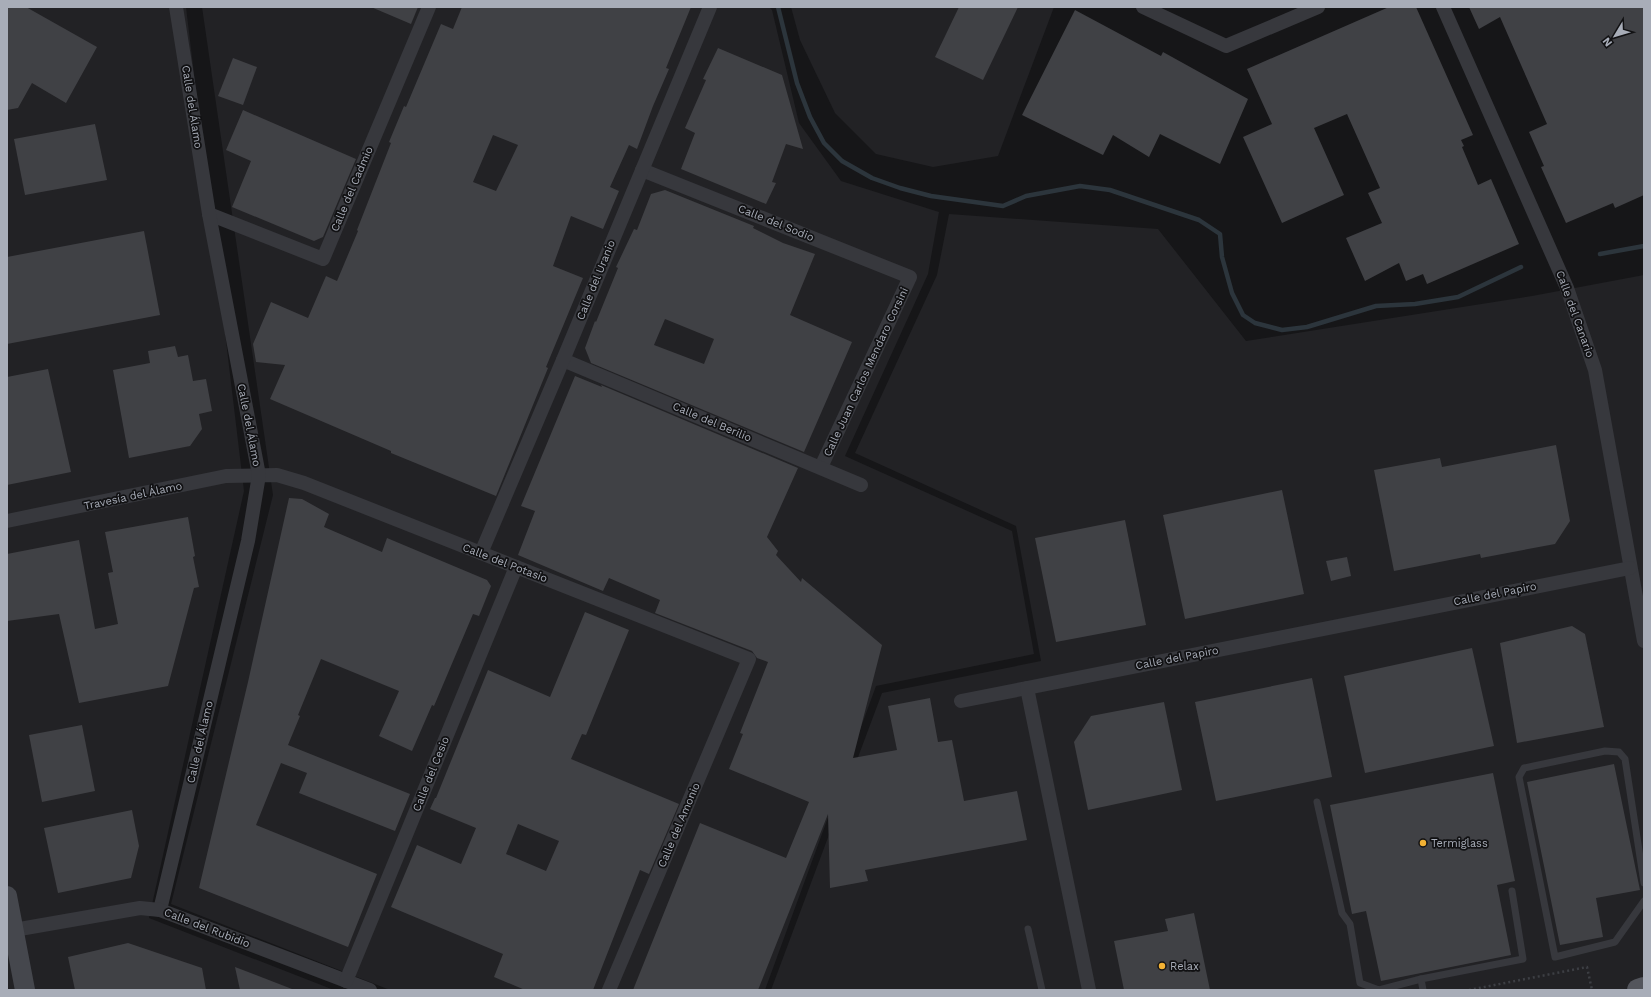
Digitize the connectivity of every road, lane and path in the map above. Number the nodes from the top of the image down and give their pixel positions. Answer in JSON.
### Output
{"nodes":[{"id":1,"x":176,"y":7,"type":"edge"},
{"id":2,"x":429,"y":7,"type":"edge"},
{"id":3,"x":710,"y":7,"type":"edge"},
{"id":4,"x":1144,"y":7,"type":"edge"},
{"id":5,"x":1318,"y":7,"type":"edge"},
{"id":6,"x":1444,"y":7,"type":"edge"},
{"id":7,"x":642,"y":170,"type":"junction"},
{"id":8,"x":209,"y":214,"type":"junction"},
{"id":9,"x":910,"y":277,"type":"joint"},
{"id":10,"x":563,"y":360,"type":"junction"},
{"id":11,"x":821,"y":467,"type":"junction"},
{"id":12,"x":259,"y":475,"type":"junction"},
{"id":13,"x":861,"y":484,"type":"dead end"},
{"id":14,"x":7,"y":522,"type":"edge"},
{"id":15,"x":481,"y":553,"type":"junction"},
{"id":16,"x":516,"y":567,"type":"junction"},
{"id":17,"x":1630,"y":568,"type":"junction"},
{"id":18,"x":1644,"y":641,"type":"edge"},
{"id":19,"x":749,"y":659,"type":"joint"},
{"id":20,"x":1027,"y":688,"type":"junction"},
{"id":21,"x":961,"y":700,"type":"dead end"},
{"id":22,"x":1317,"y":802,"type":"dead end"},
{"id":23,"x":1644,"y":822,"type":"edge"},
{"id":24,"x":1636,"y":823,"type":"junction"},
{"id":25,"x":1644,"y":883,"type":"edge"},
{"id":26,"x":1512,"y":891,"type":"dead end"},
{"id":27,"x":7,"y":896,"type":"edge"},
{"id":28,"x":1644,"y":902,"type":"edge"},
{"id":29,"x":160,"y":910,"type":"junction"},
{"id":30,"x":1028,"y":929,"type":"dead end"},
{"id":31,"x":14,"y":930,"type":"junction"},
{"id":32,"x":1421,"y":979,"type":"junction"},
{"id":33,"x":346,"y":981,"type":"junction"},
{"id":34,"x":1644,"y":988,"type":"edge"},
{"id":35,"x":25,"y":990,"type":"edge"},
{"id":36,"x":370,"y":990,"type":"edge"},
{"id":37,"x":609,"y":990,"type":"edge"},
{"id":38,"x":1042,"y":990,"type":"edge"},
{"id":39,"x":1089,"y":990,"type":"edge"},
{"id":40,"x":1423,"y":990,"type":"edge"},
{"id":41,"x":1469,"y":990,"type":"edge"},
{"id":42,"x":1592,"y":990,"type":"edge"},
{"id":43,"x":1638,"y":990,"type":"edge"}],
"edges":[{"from":1,"to":8,"type":"street","name":"Calle del Álamo"},
{"from":2,"to":8,"type":"street","name":"Calle del Cadmio"},
{"from":3,"to":7,"type":"street","name":"Calle del Uranio"},
{"from":4,"to":5,"type":"street"},
{"from":6,"to":17,"type":"street","name":"Calle del Canario"},
{"from":7,"to":9,"type":"street","name":"Calle del Sodio"},
{"from":7,"to":10,"type":"street","name":"Calle del Uranio"},
{"from":8,"to":12,"type":"street","name":"Calle del Álamo"},
{"from":9,"to":11,"type":"street","name":"Calle Juan Carlos Mendaro Corsini"},
{"from":10,"to":11,"type":"street","name":"Calle del Berilio"},
{"from":10,"to":15,"type":"street","name":"Calle del Uranio"},
{"from":11,"to":13,"type":"street","name":"Calle del Berilio"},
{"from":12,"to":14,"type":"street","name":"Travesía del Álamo"},
{"from":12,"to":15,"type":"street","name":"Calle del Potasio"},
{"from":12,"to":29,"type":"street","name":"Calle del Álamo"},
{"from":15,"to":16,"type":"street","name":"Calle del Potasio"},
{"from":16,"to":19,"type":"street","name":"Calle del Potasio"},
{"from":16,"to":33,"type":"street","name":"Calle del Cesio"},
{"from":17,"to":18,"type":"street","name":"Calle del Canario"},
{"from":17,"to":20,"type":"street","name":"Calle del Papiro"},
{"from":19,"to":37,"type":"street","name":"Calle del Amonio"},
{"from":20,"to":21,"type":"street","name":"Calle del Papiro"},
{"from":20,"to":39,"type":"street"},
{"from":22,"to":32,"type":"lane"},
{"from":23,"to":24,"type":"lane"},
{"from":24,"to":25,"type":"lane"},
{"from":24,"to":28,"type":"lane"},
{"from":26,"to":32,"type":"lane"},
{"from":27,"to":31,"type":"street"},
{"from":29,"to":31,"type":"street","name":"Calle del Rubidio"},
{"from":29,"to":33,"type":"street","name":"Calle del Rubidio"},
{"from":30,"to":38,"type":"lane"},
{"from":31,"to":35,"type":"street"},
{"from":32,"to":40,"type":"lane"},
{"from":33,"to":36,"type":"street","name":"Calle del Rubidio"},
{"from":34,"to":43,"type":"main road"},
{"from":41,"to":42,"type":"path"}]}
